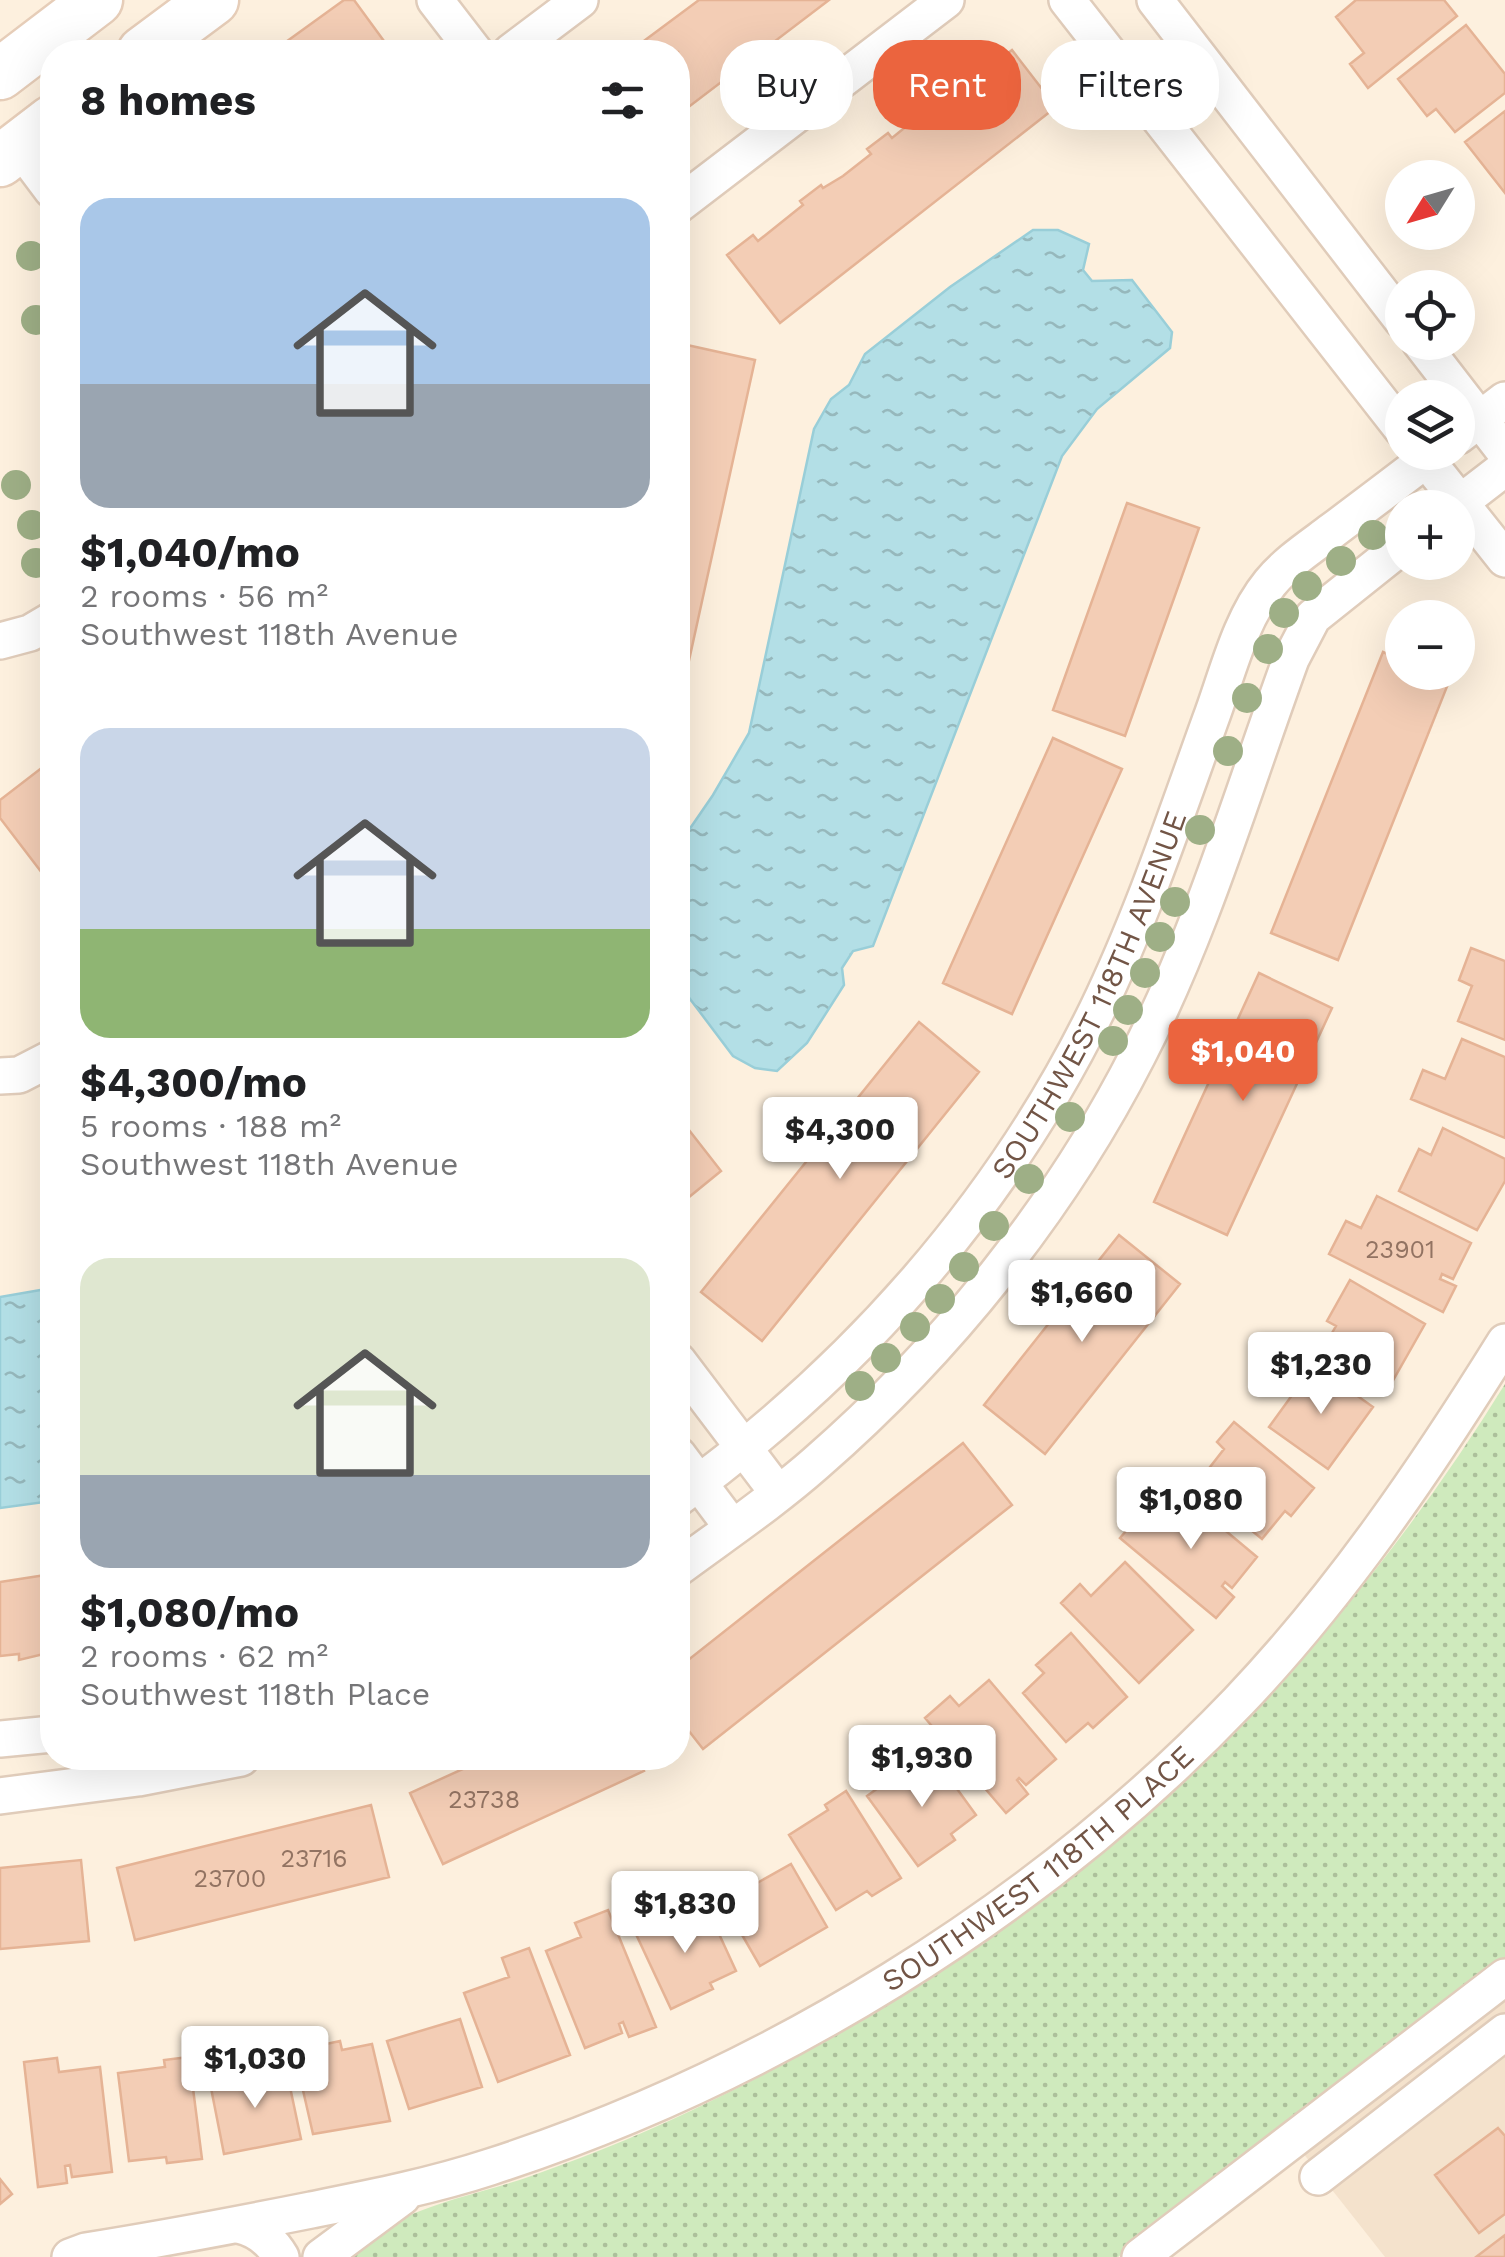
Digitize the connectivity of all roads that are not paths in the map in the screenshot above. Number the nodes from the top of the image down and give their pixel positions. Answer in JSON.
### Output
{"nodes":[{"id":1,"x":97,"y":0,"type":"edge"},
{"id":2,"x":213,"y":0,"type":"edge"},
{"id":3,"x":435,"y":0,"type":"edge"},
{"id":4,"x":580,"y":0,"type":"edge"},
{"id":5,"x":946,"y":0,"type":"edge"},
{"id":6,"x":1066,"y":0,"type":"edge"},
{"id":7,"x":1155,"y":0,"type":"edge"},
{"id":8,"x":45,"y":40,"type":"edge"},
{"id":9,"x":159,"y":40,"type":"edge"},
{"id":10,"x":466,"y":40,"type":"edge"},
{"id":11,"x":527,"y":40,"type":"edge"},
{"id":12,"x":40,"y":43,"type":"edge"},
{"id":13,"x":0,"y":74,"type":"edge"},
{"id":14,"x":24,"y":143,"type":"edge"},
{"id":15,"x":40,"y":170,"type":"edge"},
{"id":16,"x":690,"y":197,"type":"edge"},
{"id":17,"x":1385,"y":298,"type":"edge"},
{"id":18,"x":1434,"y":360,"type":"edge"},
{"id":19,"x":1385,"y":408,"type":"edge"},
{"id":20,"x":1481,"y":419,"type":"edge"},
{"id":21,"x":1505,"y":452,"type":"edge"},
{"id":22,"x":1505,"y":468,"type":"edge"},
{"id":23,"x":1409,"y":470,"type":"edge"},
{"id":24,"x":1475,"y":491,"type":"edge"},
{"id":25,"x":1475,"y":525,"type":"edge"},
{"id":26,"x":1385,"y":559,"type":"edge"},
{"id":27,"x":1505,"y":559,"type":"edge"},
{"id":28,"x":40,"y":629,"type":"edge"},
{"id":29,"x":0,"y":641,"type":"edge"},
{"id":30,"x":40,"y":1064,"type":"edge"},
{"id":31,"x":0,"y":1076,"type":"edge"},
{"id":32,"x":1505,"y":1342,"type":"edge"},
{"id":33,"x":690,"y":1377,"type":"edge"},
{"id":34,"x":745,"y":1449,"type":"junction"},
{"id":35,"x":690,"y":1476,"type":"edge"},
{"id":36,"x":690,"y":1483,"type":"edge"},
{"id":37,"x":778,"y":1493,"type":"junction"},
{"id":38,"x":732,"y":1528,"type":"junction"},
{"id":39,"x":690,"y":1559,"type":"edge"},
{"id":40,"x":40,"y":1735,"type":"edge"},
{"id":41,"x":0,"y":1739,"type":"edge"},
{"id":42,"x":179,"y":1770,"type":"edge"},
{"id":43,"x":0,"y":1796,"type":"edge"},
{"id":44,"x":1500,"y":1990,"type":"edge"},
{"id":45,"x":1505,"y":2032,"type":"edge"},
{"id":46,"x":1318,"y":2178,"type":"dead end"},
{"id":47,"x":411,"y":2190,"type":"junction"},
{"id":48,"x":238,"y":2225,"type":"junction"},
{"id":49,"x":70,"y":2257,"type":"edge"},
{"id":50,"x":280,"y":2257,"type":"edge"},
{"id":51,"x":321,"y":2257,"type":"edge"},
{"id":52,"x":1140,"y":2257,"type":"edge"}],
"edges":[{"from":1,"to":8,"type":"street"},
{"from":2,"to":9,"type":"street"},
{"from":3,"to":10,"type":"street"},
{"from":4,"to":11,"type":"street"},
{"from":5,"to":16,"type":"street"},
{"from":6,"to":19,"type":"street"},
{"from":7,"to":17,"type":"street"},
{"from":12,"to":13,"type":"street"},
{"from":14,"to":15,"type":"street"},
{"from":18,"to":20,"type":"street"},
{"from":20,"to":21,"type":"street"},
{"from":22,"to":24,"type":"street"},
{"from":23,"to":34,"type":"street","name":"SOUTHWEST 118TH AVENUE"},
{"from":25,"to":27,"type":"street"},
{"from":26,"to":37,"type":"street","name":"SOUTHWEST 118TH AVENUE"},
{"from":28,"to":29,"type":"street"},
{"from":30,"to":31,"type":"street"},
{"from":32,"to":47,"type":"street","name":"SOUTHWEST 118TH PLACE"},
{"from":33,"to":34,"type":"street"},
{"from":34,"to":35,"type":"street","name":"SOUTHWEST 118TH AVENUE"},
{"from":34,"to":37,"type":"street"},
{"from":36,"to":38,"type":"street"},
{"from":37,"to":38,"type":"street","name":"SOUTHWEST 118TH AVENUE"},
{"from":38,"to":39,"type":"street","name":"SOUTHWEST 118TH AVENUE"},
{"from":40,"to":41,"type":"street"},
{"from":42,"to":43,"type":"street"},
{"from":44,"to":52,"type":"street"},
{"from":45,"to":46,"type":"street"},
{"from":47,"to":48,"type":"street","name":"SOUTHWEST 118TH PLACE"},
{"from":47,"to":51,"type":"street","name":"SOUTHWEST 118TH PLACE"},
{"from":48,"to":49,"type":"street","name":"SOUTHWEST 118TH PLACE"},
{"from":48,"to":50,"type":"street"}]}
